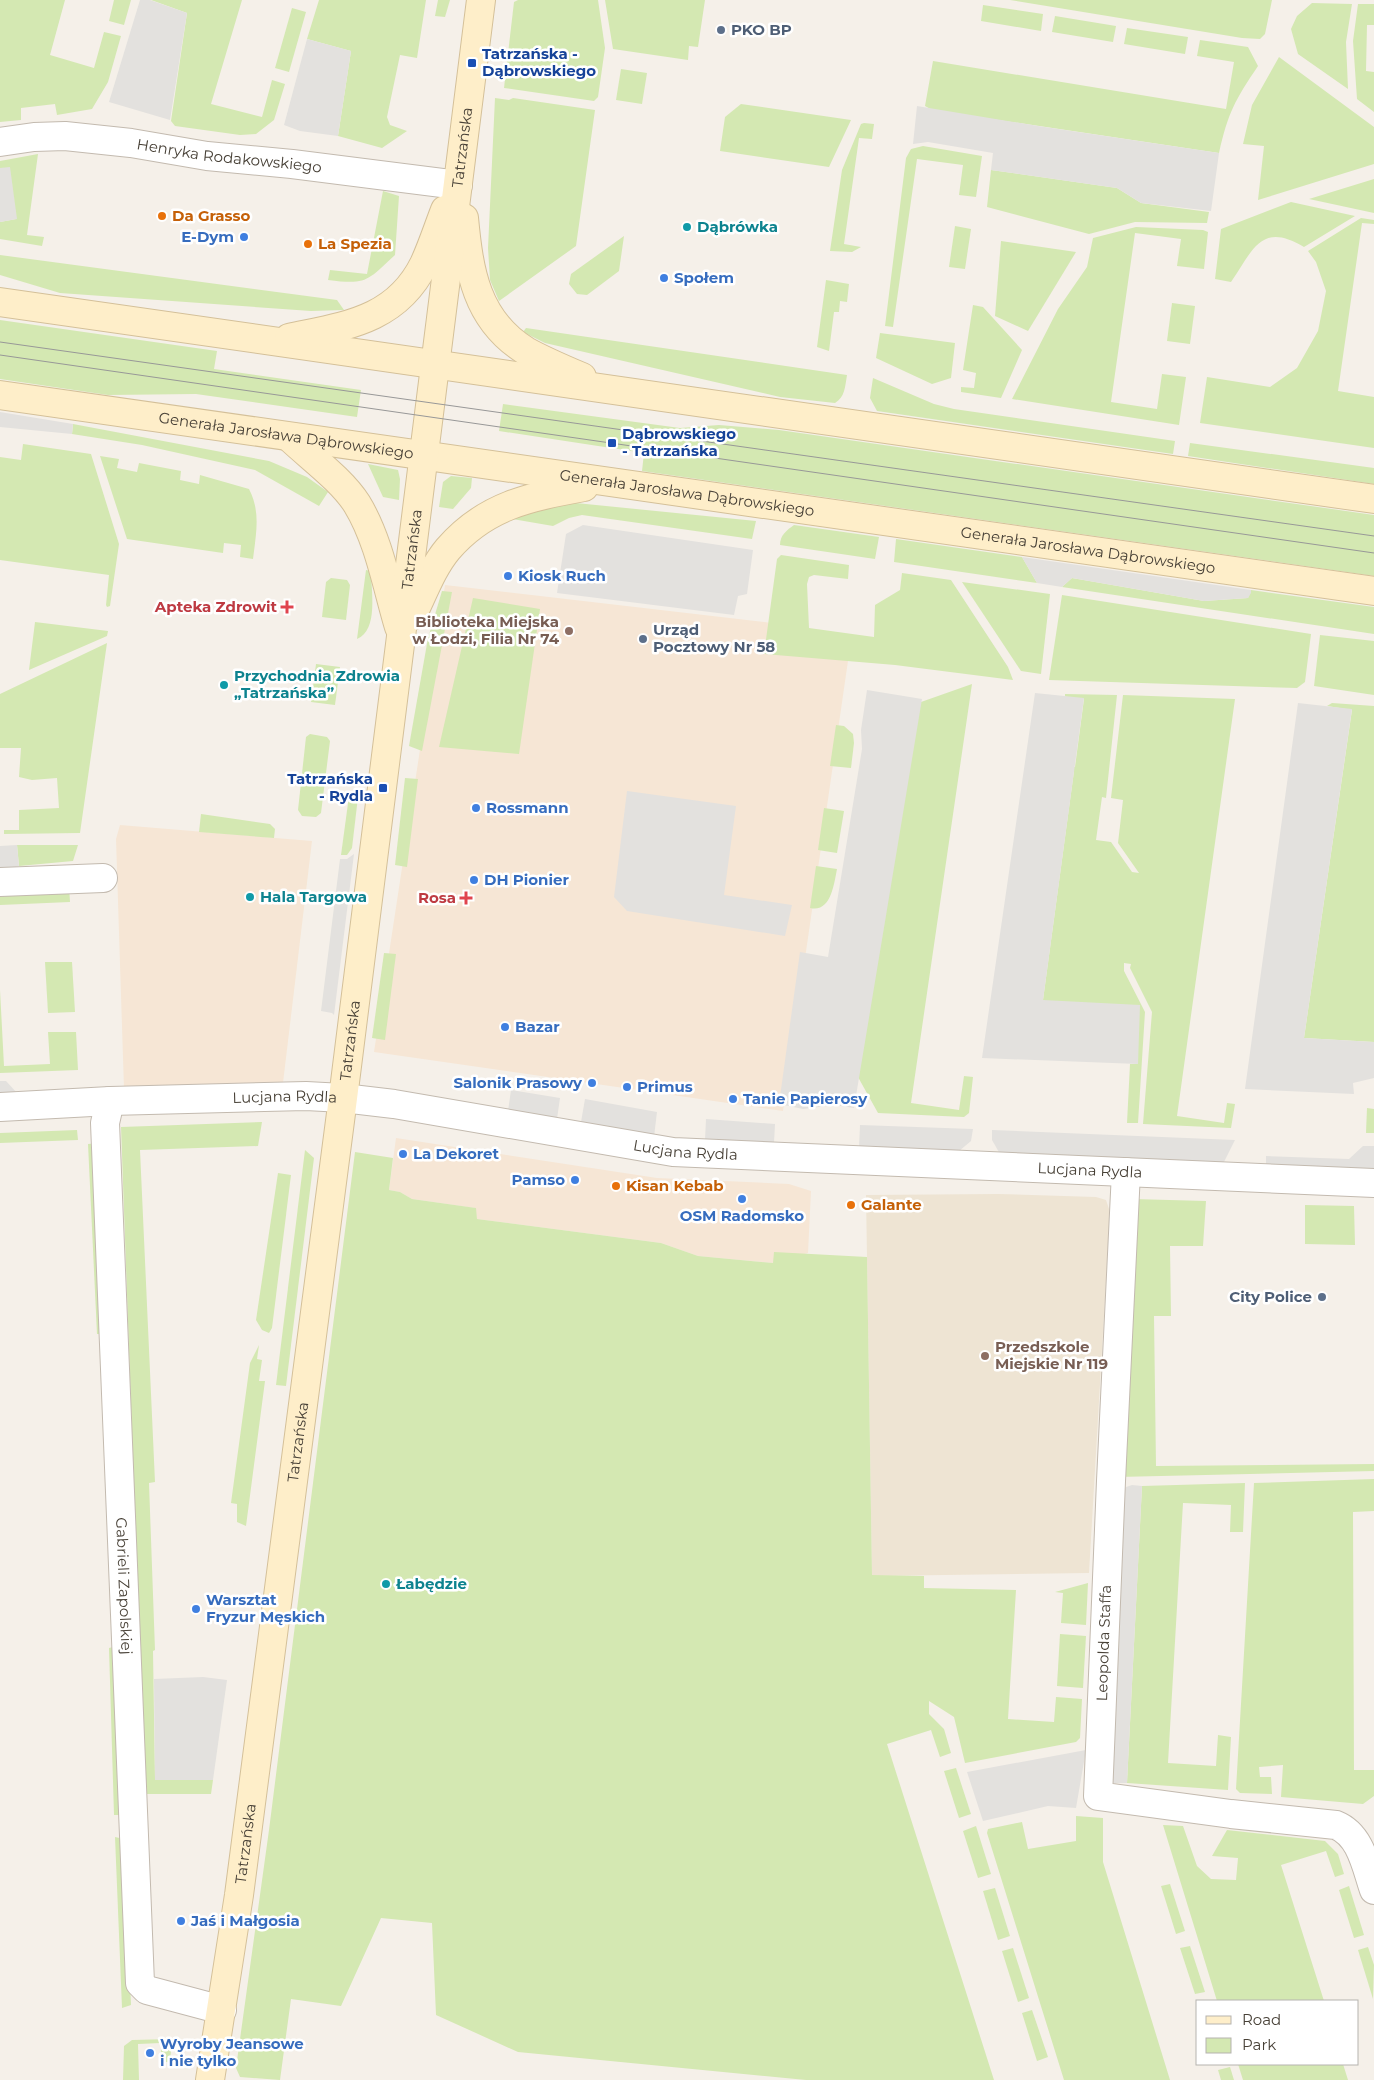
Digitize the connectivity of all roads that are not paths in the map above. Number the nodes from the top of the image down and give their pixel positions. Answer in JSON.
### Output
{"nodes":[{"id":1,"x":481,"y":0,"type":"edge"},
{"id":2,"x":0,"y":142,"type":"edge"},
{"id":3,"x":458,"y":184,"type":"junction"},
{"id":4,"x":0,"y":302,"type":"edge"},
{"id":5,"x":272,"y":342,"type":"junction"},
{"id":6,"x":436,"y":366,"type":"junction"},
{"id":7,"x":609,"y":390,"type":"junction"},
{"id":8,"x":0,"y":395,"type":"edge"},
{"id":9,"x":289,"y":437,"type":"junction"},
{"id":10,"x":424,"y":457,"type":"junction"},
{"id":11,"x":606,"y":483,"type":"junction"},
{"id":12,"x":1374,"y":499,"type":"edge"},
{"id":13,"x":1374,"y":591,"type":"edge"},
{"id":14,"x":402,"y":635,"type":"junction"},
{"id":15,"x":104,"y":878,"type":"dead end"},
{"id":16,"x":0,"y":882,"type":"edge"},
{"id":17,"x":343,"y":1098,"type":"junction"},
{"id":18,"x":110,"y":1101,"type":"junction"},
{"id":19,"x":0,"y":1107,"type":"edge"},
{"id":20,"x":1126,"y":1172,"type":"junction"},
{"id":21,"x":1374,"y":1183,"type":"edge"},
{"id":22,"x":1374,"y":1890,"type":"edge"},
{"id":23,"x":222,"y":2010,"type":"junction"},
{"id":24,"x":210,"y":2080,"type":"edge"}],
"edges":[{"from":1,"to":3,"type":"street","name":"Tatrzańska"},
{"from":2,"to":3,"type":"street","name":"Henryka Rodakowskiego"},
{"from":3,"to":5,"type":"street"},
{"from":3,"to":6,"type":"street","name":"Tatrzańska"},
{"from":3,"to":7,"type":"street"},
{"from":4,"to":5,"type":"street"},
{"from":5,"to":6,"type":"street"},
{"from":6,"to":7,"type":"street"},
{"from":6,"to":10,"type":"street","name":"Tatrzańska"},
{"from":7,"to":12,"type":"street"},
{"from":8,"to":9,"type":"street","name":"Generała Jarosława Dąbrowskiego"},
{"from":9,"to":10,"type":"street","name":"Generała Jarosława Dąbrowskiego"},
{"from":9,"to":14,"type":"street"},
{"from":10,"to":11,"type":"street","name":"Generała Jarosława Dąbrowskiego"},
{"from":10,"to":14,"type":"street","name":"Tatrzańska"},
{"from":11,"to":13,"type":"street","name":"Generała Jarosława Dąbrowskiego"},
{"from":11,"to":14,"type":"street"},
{"from":14,"to":17,"type":"street","name":"Tatrzańska"},
{"from":15,"to":16,"type":"street"},
{"from":17,"to":18,"type":"street","name":"Lucjana Rydla"},
{"from":17,"to":20,"type":"street","name":"Lucjana Rydla"},
{"from":17,"to":23,"type":"street","name":"Tatrzańska"},
{"from":18,"to":19,"type":"street","name":"Lucjana Rydla"},
{"from":18,"to":23,"type":"street","name":"Gabrieli Zapolskiej"},
{"from":20,"to":21,"type":"street","name":"Lucjana Rydla"},
{"from":20,"to":22,"type":"street","name":"Leopolda Staffa"},
{"from":23,"to":24,"type":"street","name":"Tatrzańska"}]}
